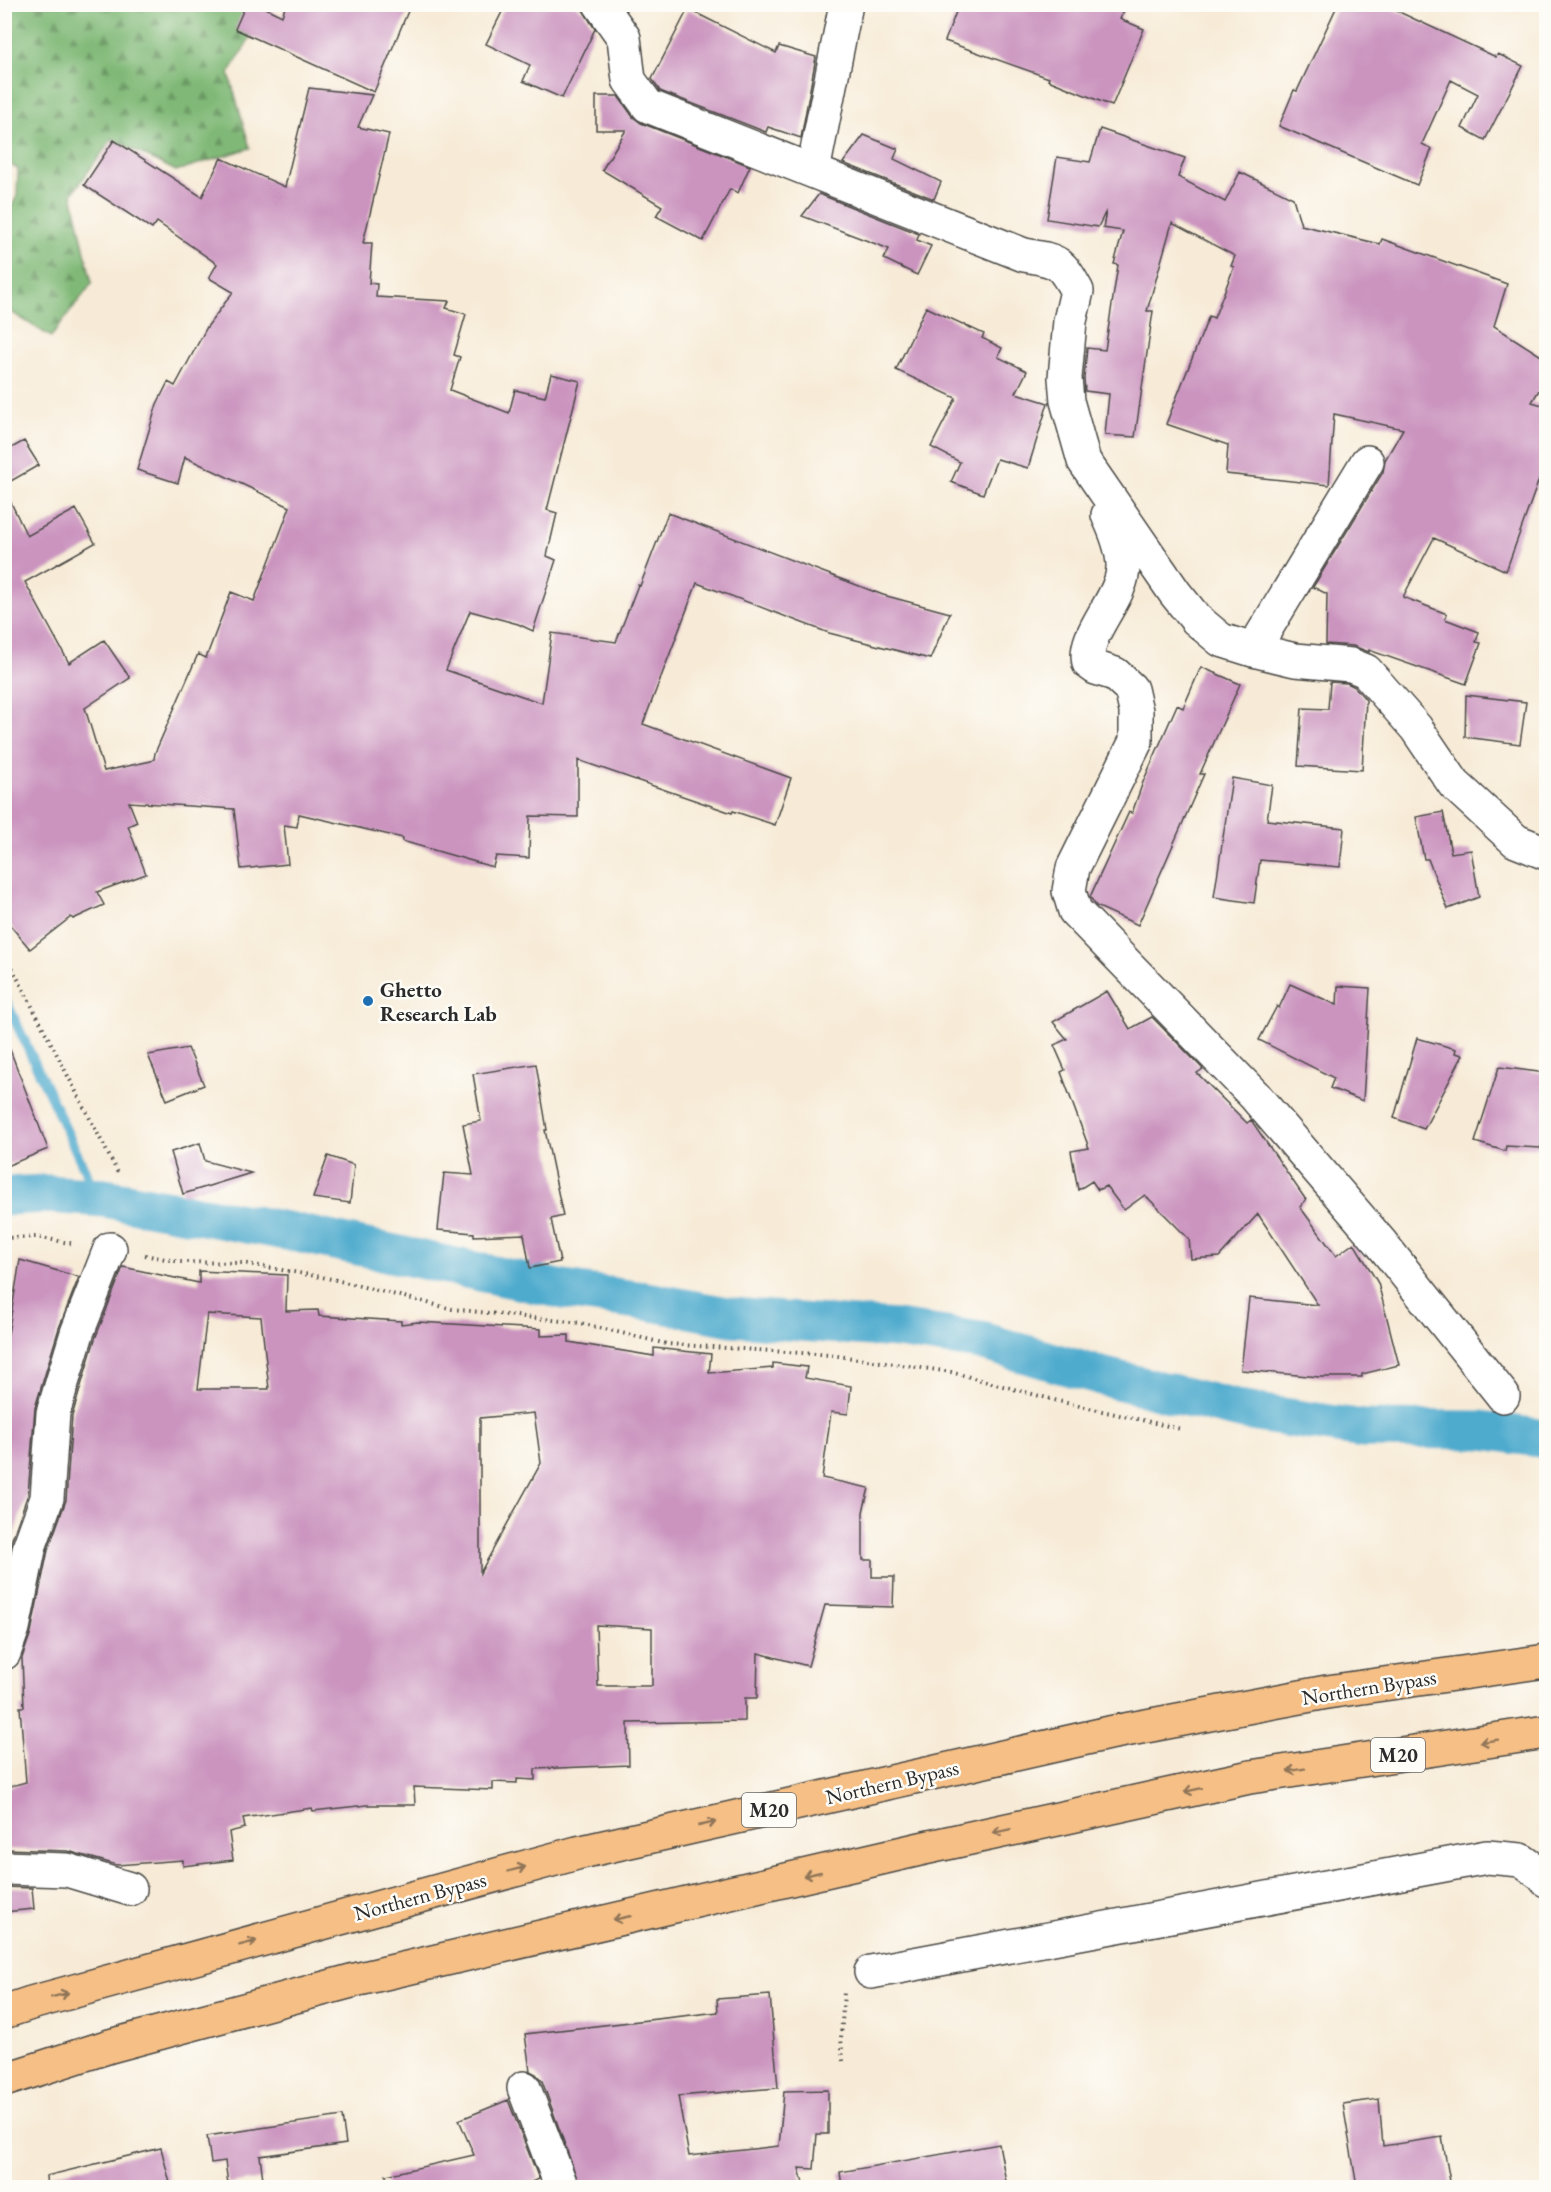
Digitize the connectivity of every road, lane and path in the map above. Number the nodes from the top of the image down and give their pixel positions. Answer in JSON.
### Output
{"nodes":[{"id":1,"x":600,"y":4,"type":"edge"},
{"id":2,"x":846,"y":4,"type":"edge"},
{"id":3,"x":813,"y":171,"type":"junction"},
{"id":4,"x":1084,"y":461,"type":"junction"},
{"id":5,"x":1367,"y":462,"type":"dead end"},
{"id":6,"x":1253,"y":650,"type":"junction"},
{"id":7,"x":1546,"y":853,"type":"edge"},
{"id":8,"x":4,"y":952,"type":"edge"},
{"id":9,"x":118,"y":1173,"type":"dead end"},
{"id":10,"x":4,"y":1238,"type":"edge"},
{"id":11,"x":110,"y":1249,"type":"junction"},
{"id":12,"x":1503,"y":1396,"type":"dead end"},
{"id":13,"x":1181,"y":1429,"type":"dead end"},
{"id":14,"x":7,"y":1635,"type":"edge"},
{"id":15,"x":1546,"y":1661,"type":"edge"},
{"id":16,"x":1546,"y":1732,"type":"edge"},
{"id":17,"x":4,"y":1868,"type":"edge"},
{"id":18,"x":1546,"y":1880,"type":"edge"},
{"id":19,"x":130,"y":1889,"type":"dead end"},
{"id":20,"x":871,"y":1972,"type":"joint"},
{"id":21,"x":4,"y":2012,"type":"edge"},
{"id":22,"x":843,"y":2061,"type":"dead end"},
{"id":23,"x":4,"y":2080,"type":"edge"},
{"id":24,"x":524,"y":2088,"type":"dead end"},
{"id":25,"x":562,"y":2187,"type":"edge"}],
"edges":[{"from":1,"to":3,"type":"street"},
{"from":2,"to":3,"type":"street"},
{"from":3,"to":4,"type":"street"},
{"from":4,"to":6,"type":"street"},
{"from":4,"to":12,"type":"street"},
{"from":5,"to":6,"type":"street"},
{"from":6,"to":7,"type":"street"},
{"from":8,"to":9,"type":"path"},
{"from":10,"to":11,"type":"path"},
{"from":11,"to":13,"type":"path"},
{"from":11,"to":14,"type":"street"},
{"from":21,"to":15,"type":"highway","name":"Northern Bypass","number":"M20","one_way":true},
{"from":16,"to":23,"type":"highway","number":"M20","one_way":true},
{"from":17,"to":19,"type":"street"},
{"from":18,"to":20,"type":"street"},
{"from":20,"to":22,"type":"path"},
{"from":24,"to":25,"type":"street"}]}
